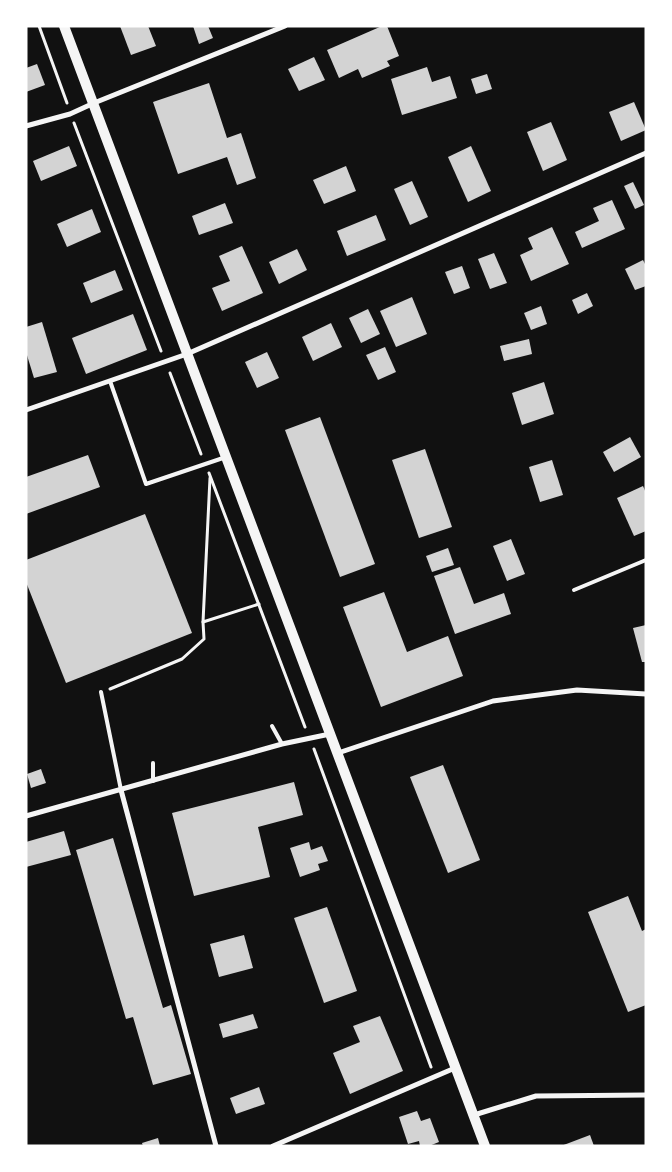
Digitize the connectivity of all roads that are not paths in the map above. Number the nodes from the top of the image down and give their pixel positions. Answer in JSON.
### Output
{"nodes":[{"id":1,"x":64,"y":26,"type":"edge"},
{"id":2,"x":285,"y":26,"type":"edge"},
{"id":3,"x":94,"y":103,"type":"junction"},
{"id":4,"x":26,"y":126,"type":"edge"},
{"id":5,"x":646,"y":153,"type":"edge"},
{"id":6,"x":187,"y":354,"type":"junction"},
{"id":7,"x":110,"y":381,"type":"junction"},
{"id":8,"x":26,"y":410,"type":"edge"},
{"id":9,"x":227,"y":457,"type":"junction"},
{"id":10,"x":646,"y":560,"type":"edge"},
{"id":11,"x":574,"y":590,"type":"dead end"},
{"id":12,"x":102,"y":692,"type":"road end"},
{"id":13,"x":646,"y":694,"type":"edge"},
{"id":14,"x":272,"y":726,"type":"dead end"},
{"id":15,"x":331,"y":734,"type":"junction"},
{"id":16,"x":282,"y":744,"type":"junction"},
{"id":17,"x":338,"y":753,"type":"junction"},
{"id":18,"x":153,"y":763,"type":"dead end"},
{"id":19,"x":153,"y":781,"type":"junction"},
{"id":20,"x":121,"y":790,"type":"junction"},
{"id":21,"x":26,"y":816,"type":"edge"},
{"id":22,"x":455,"y":1068,"type":"junction"},
{"id":23,"x":646,"y":1094,"type":"edge"},
{"id":24,"x":473,"y":1116,"type":"junction"},
{"id":25,"x":216,"y":1146,"type":"edge"},
{"id":26,"x":273,"y":1146,"type":"edge"},
{"id":27,"x":485,"y":1146,"type":"edge"}],
"edges":[{"from":1,"to":3,"type":"main road"},
{"from":2,"to":3,"type":"street"},
{"from":3,"to":4,"type":"street"},
{"from":3,"to":6,"type":"main road"},
{"from":5,"to":6,"type":"street"},
{"from":6,"to":7,"type":"street"},
{"from":6,"to":9,"type":"main road"},
{"from":7,"to":8,"type":"street"},
{"from":7,"to":9,"type":"lane"},
{"from":9,"to":15,"type":"main road"},
{"from":10,"to":11,"type":"lane"},
{"from":12,"to":20,"type":"lane"},
{"from":13,"to":17,"type":"street"},
{"from":14,"to":16,"type":"lane"},
{"from":15,"to":16,"type":"street"},
{"from":15,"to":17,"type":"main road"},
{"from":16,"to":19,"type":"street"},
{"from":17,"to":22,"type":"main road"},
{"from":18,"to":19,"type":"lane"},
{"from":19,"to":20,"type":"street"},
{"from":20,"to":21,"type":"street"},
{"from":20,"to":25,"type":"street"},
{"from":22,"to":24,"type":"main road"},
{"from":22,"to":26,"type":"street"},
{"from":23,"to":24,"type":"street"},
{"from":24,"to":27,"type":"main road"}]}
